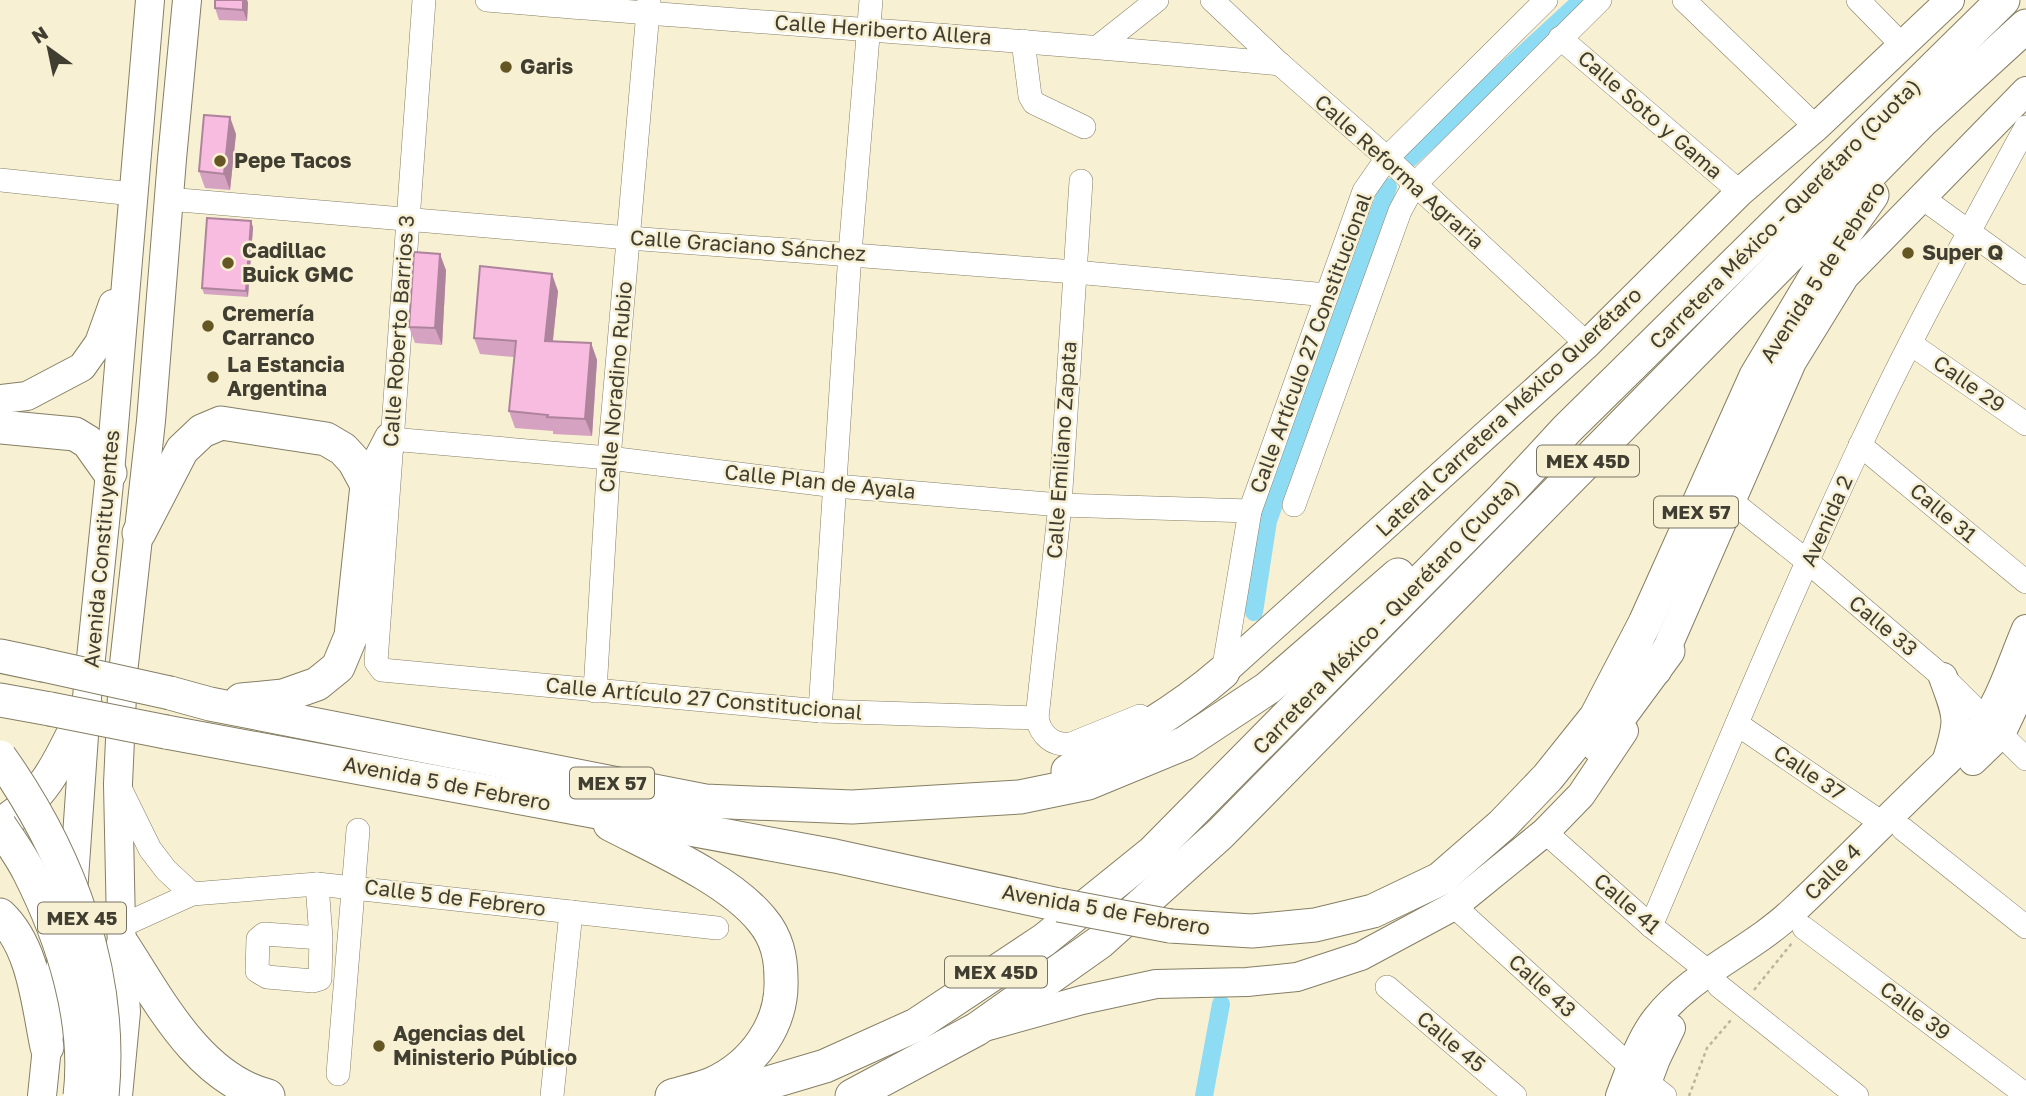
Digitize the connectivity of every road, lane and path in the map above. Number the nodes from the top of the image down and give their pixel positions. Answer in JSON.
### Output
{"nodes":[{"id":1,"x":150,"y":0,"type":"edge"},
{"id":2,"x":187,"y":0,"type":"edge"},
{"id":3,"x":424,"y":0,"type":"edge"},
{"id":4,"x":487,"y":0,"type":"edge"},
{"id":5,"x":871,"y":0,"type":"edge"},
{"id":6,"x":1157,"y":0,"type":"edge"},
{"id":7,"x":1212,"y":0,"type":"edge"},
{"id":8,"x":1600,"y":0,"type":"edge"},
{"id":9,"x":1684,"y":0,"type":"edge"},
{"id":10,"x":1858,"y":0,"type":"edge"},
{"id":11,"x":1950,"y":0,"type":"edge"},
{"id":12,"x":2003,"y":0,"type":"edge"},
{"id":13,"x":1531,"y":5,"type":"edge"},
{"id":14,"x":648,"y":7,"type":"edge"},
{"id":15,"x":2026,"y":26,"type":"edge"},
{"id":16,"x":869,"y":29,"type":"junction"},
{"id":17,"x":1560,"y":38,"type":"junction"},
{"id":18,"x":1023,"y":41,"type":"junction"},
{"id":19,"x":1902,"y":45,"type":"junction"},
{"id":20,"x":1099,"y":46,"type":"junction"},
{"id":21,"x":1280,"y":64,"type":"junction"},
{"id":22,"x":2025,"y":93,"type":"edge"},
{"id":23,"x":1923,"y":120,"type":"junction"},
{"id":24,"x":1084,"y":127,"type":"dead end"},
{"id":25,"x":1816,"y":127,"type":"junction"},
{"id":26,"x":2026,"y":127,"type":"edge"},
{"id":27,"x":1387,"y":158,"type":"junction"},
{"id":28,"x":0,"y":180,"type":"edge"},
{"id":29,"x":1081,"y":181,"type":"dead end"},
{"id":30,"x":1414,"y":185,"type":"junction"},
{"id":31,"x":1740,"y":192,"type":"junction"},
{"id":32,"x":133,"y":194,"type":"junction"},
{"id":33,"x":1921,"y":197,"type":"junction"},
{"id":34,"x":169,"y":199,"type":"junction"},
{"id":35,"x":407,"y":219,"type":"junction"},
{"id":36,"x":1969,"y":232,"type":"junction"},
{"id":37,"x":629,"y":238,"type":"junction"},
{"id":38,"x":850,"y":253,"type":"junction"},
{"id":39,"x":126,"y":265,"type":"junction"},
{"id":40,"x":1075,"y":272,"type":"junction"},
{"id":41,"x":2026,"y":273,"type":"edge"},
{"id":42,"x":1327,"y":295,"type":"junction"},
{"id":43,"x":1587,"y":344,"type":"junction"},
{"id":44,"x":1911,"y":344,"type":"junction"},
{"id":45,"x":0,"y":399,"type":"edge"},
{"id":46,"x":2026,"y":424,"type":"edge"},
{"id":47,"x":0,"y":427,"type":"edge"},
{"id":48,"x":1567,"y":429,"type":"junction"},
{"id":49,"x":391,"y":439,"type":"junction"},
{"id":50,"x":1860,"y":445,"type":"junction"},
{"id":51,"x":609,"y":458,"type":"junction"},
{"id":52,"x":110,"y":473,"type":"junction"},
{"id":53,"x":367,"y":485,"type":"junction"},
{"id":54,"x":836,"y":486,"type":"junction"},
{"id":55,"x":1731,"y":501,"type":"junction"},
{"id":56,"x":1060,"y":505,"type":"junction"},
{"id":57,"x":1294,"y":505,"type":"dead end"},
{"id":58,"x":1250,"y":511,"type":"junction"},
{"id":59,"x":139,"y":533,"type":"junction"},
{"id":60,"x":1808,"y":562,"type":"junction"},
{"id":61,"x":2026,"y":582,"type":"edge"},
{"id":62,"x":2026,"y":629,"type":"edge"},
{"id":63,"x":1668,"y":651,"type":"junction"},
{"id":64,"x":15,"y":658,"type":"edge"},
{"id":65,"x":376,"y":662,"type":"joint"},
{"id":66,"x":1223,"y":672,"type":"junction"},
{"id":67,"x":1944,"y":677,"type":"junction"},
{"id":68,"x":2026,"y":681,"type":"edge"},
{"id":69,"x":595,"y":691,"type":"junction"},
{"id":70,"x":0,"y":700,"type":"edge"},
{"id":71,"x":210,"y":704,"type":"junction"},
{"id":72,"x":86,"y":708,"type":"junction"},
{"id":73,"x":820,"y":711,"type":"junction"},
{"id":74,"x":1037,"y":718,"type":"junction"},
{"id":75,"x":1737,"y":724,"type":"junction"},
{"id":76,"x":1994,"y":727,"type":"junction"},
{"id":77,"x":0,"y":757,"type":"edge"},
{"id":78,"x":2026,"y":759,"type":"edge"},
{"id":79,"x":1946,"y":762,"type":"junction"},
{"id":80,"x":118,"y":784,"type":"junction"},
{"id":81,"x":1020,"y":797,"type":"junction"},
{"id":82,"x":583,"y":810,"type":"junction"},
{"id":83,"x":0,"y":825,"type":"edge"},
{"id":84,"x":1892,"y":826,"type":"junction"},
{"id":85,"x":358,"y":830,"type":"dead end"},
{"id":86,"x":1545,"y":832,"type":"junction"},
{"id":87,"x":317,"y":884,"type":"junction"},
{"id":88,"x":353,"y":886,"type":"junction"},
{"id":89,"x":1447,"y":892,"type":"junction"},
{"id":90,"x":192,"y":894,"type":"junction"},
{"id":91,"x":571,"y":912,"type":"junction"},
{"id":92,"x":0,"y":915,"type":"edge"},
{"id":93,"x":1651,"y":926,"type":"junction"},
{"id":94,"x":717,"y":928,"type":"dead end"},
{"id":95,"x":1804,"y":928,"type":"junction"},
{"id":96,"x":2026,"y":928,"type":"edge"},
{"id":97,"x":122,"y":935,"type":"junction"},
{"id":98,"x":321,"y":938,"type":"dead end"},
{"id":99,"x":1715,"y":980,"type":"junction"},
{"id":100,"x":1387,"y":987,"type":"dead end"},
{"id":101,"x":976,"y":1029,"type":"junction"},
{"id":102,"x":47,"y":1047,"type":"junction"},
{"id":103,"x":338,"y":1074,"type":"dead end"},
{"id":104,"x":1646,"y":1085,"type":"edge"},
{"id":105,"x":2026,"y":1095,"type":"edge"},
{"id":106,"x":42,"y":1096,"type":"edge"},
{"id":107,"x":80,"y":1096,"type":"edge"},
{"id":108,"x":102,"y":1096,"type":"edge"},
{"id":109,"x":118,"y":1096,"type":"edge"},
{"id":110,"x":268,"y":1096,"type":"edge"},
{"id":111,"x":552,"y":1096,"type":"edge"},
{"id":112,"x":672,"y":1096,"type":"edge"},
{"id":113,"x":724,"y":1096,"type":"edge"},
{"id":114,"x":852,"y":1096,"type":"edge"},
{"id":115,"x":1514,"y":1096,"type":"edge"},
{"id":116,"x":1620,"y":1096,"type":"edge"},
{"id":117,"x":1857,"y":1096,"type":"edge"}],
"edges":[{"from":1,"to":32,"type":"main road","name":"Avenida Constituyentes"},
{"from":2,"to":34,"type":"main road","name":"Avenida Constituyentes"},
{"from":3,"to":35,"type":"street","name":"Calle Roberto Barrios 3"},
{"from":4,"to":14,"type":"street","name":"Calle Heriberto Allera"},
{"from":5,"to":16,"type":"street"},
{"from":6,"to":20,"type":"street"},
{"from":7,"to":21,"type":"street","name":"Calle Reforma Agraria"},
{"from":8,"to":17,"type":"street","name":"Calle Artículo 27 Constitucional"},
{"from":9,"to":25,"type":"street"},
{"from":10,"to":19,"type":"street"},
{"from":11,"to":19,"type":"main road","name":"Lateral Carretera México Querétaro"},
{"from":12,"to":48,"type":"highway","name":"Carretera México - Querétaro (Cuota)","number":"MEX 45D"},
{"from":13,"to":27,"type":"street","name":"Calle Artículo 27 Constitucional"},
{"from":14,"to":16,"type":"street","name":"Calle Heriberto Allera"},
{"from":14,"to":37,"type":"street","name":"Calle Noradino Rubio"},
{"from":15,"to":23,"type":"highway","name":"Carretera México - Querétaro (Cuota)","number":"MEX 45D"},
{"from":16,"to":18,"type":"street","name":"Calle Heriberto Allera"},
{"from":16,"to":38,"type":"street"},
{"from":17,"to":30,"type":"street","name":"Calle Artículo 27 Constitucional"},
{"from":17,"to":31,"type":"street","name":"Calle Soto y Gama"},
{"from":18,"to":20,"type":"street","name":"Calle Heriberto Allera"},
{"from":18,"to":24,"type":"street"},
{"from":19,"to":25,"type":"main road","name":"Lateral Carretera México Querétaro"},
{"from":20,"to":21,"type":"street","name":"Calle Heriberto Allera"},
{"from":21,"to":27,"type":"street","name":"Calle Reforma Agraria"},
{"from":22,"to":33,"type":"main road"},
{"from":23,"to":89,"type":"highway","name":"Avenida 5 de Febrero","number":"MEX 57"},
{"from":23,"to":101,"type":"highway","name":"Carretera México - Querétaro (Cuota)","number":"MEX 45D"},
{"from":25,"to":31,"type":"main road","name":"Lateral Carretera México Querétaro"},
{"from":26,"to":36,"type":"street","name":"Avenida 2"},
{"from":27,"to":30,"type":"street","name":"Calle Reforma Agraria"},
{"from":27,"to":42,"type":"street","name":"Calle Artículo 27 Constitucional"},
{"from":28,"to":32,"type":"street"},
{"from":29,"to":40,"type":"street","name":"Calle Emiliano Zapata"},
{"from":30,"to":43,"type":"street","name":"Calle Reforma Agraria"},
{"from":30,"to":57,"type":"street","name":"Calle Artículo 27 Constitucional"},
{"from":31,"to":43,"type":"main road","name":"Lateral Carretera México Querétaro"},
{"from":32,"to":39,"type":"main road","name":"Avenida Constituyentes"},
{"from":33,"to":36,"type":"street"},
{"from":33,"to":55,"type":"main road"},
{"from":34,"to":35,"type":"street","name":"Calle Graciano Sánchez"},
{"from":34,"to":59,"type":"main road","name":"Avenida Constituyentes"},
{"from":35,"to":37,"type":"street","name":"Calle Graciano Sánchez"},
{"from":35,"to":49,"type":"street","name":"Calle Roberto Barrios 3"},
{"from":36,"to":41,"type":"street"},
{"from":36,"to":44,"type":"street","name":"Avenida 2"},
{"from":37,"to":38,"type":"street","name":"Calle Graciano Sánchez"},
{"from":37,"to":51,"type":"street","name":"Calle Noradino Rubio"},
{"from":38,"to":40,"type":"street","name":"Calle Graciano Sánchez"},
{"from":38,"to":54,"type":"street"},
{"from":39,"to":45,"type":"main road"},
{"from":39,"to":52,"type":"main road","name":"Avenida Constituyentes"},
{"from":40,"to":42,"type":"street","name":"Calle Graciano Sánchez"},
{"from":40,"to":56,"type":"street","name":"Calle Emiliano Zapata"},
{"from":42,"to":58,"type":"street","name":"Calle Artículo 27 Constitucional"},
{"from":43,"to":66,"type":"main road","name":"Lateral Carretera México Querétaro"},
{"from":44,"to":46,"type":"street","name":"Calle 29"},
{"from":44,"to":50,"type":"street","name":"Avenida 2"},
{"from":47,"to":52,"type":"highway"},
{"from":48,"to":81,"type":"highway","name":"Avenida 5 de Febrero","number":"MEX 57"},
{"from":48,"to":113,"type":"highway","name":"Carretera México - Querétaro (Cuota)","number":"MEX 45D"},
{"from":49,"to":51,"type":"street","name":"Calle Plan de Ayala"},
{"from":49,"to":53,"type":"highway"},
{"from":49,"to":65,"type":"street","name":"Calle Roberto Barrios 3"},
{"from":50,"to":60,"type":"street","name":"Avenida 2"},
{"from":50,"to":61,"type":"street","name":"Calle 31"},
{"from":51,"to":54,"type":"street","name":"Calle Plan de Ayala"},
{"from":51,"to":69,"type":"street","name":"Calle Noradino Rubio"},
{"from":52,"to":72,"type":"main road","name":"Avenida Constituyentes","number":"MEX 45"},
{"from":53,"to":59,"type":"highway"},
{"from":53,"to":71,"type":"highway"},
{"from":54,"to":56,"type":"street","name":"Calle Plan de Ayala"},
{"from":54,"to":73,"type":"street"},
{"from":55,"to":60,"type":"street","name":"Calle 33"},
{"from":55,"to":63,"type":"main road"},
{"from":56,"to":58,"type":"street","name":"Calle Plan de Ayala"},
{"from":56,"to":74,"type":"street","name":"Calle Emiliano Zapata"},
{"from":58,"to":66,"type":"street","name":"Calle Artículo 27 Constitucional"},
{"from":59,"to":80,"type":"main road","name":"Avenida Constituyentes","number":"MEX 45"},
{"from":60,"to":67,"type":"street","name":"Calle 33"},
{"from":60,"to":75,"type":"street","name":"Avenida 2"},
{"from":62,"to":76,"type":"main road","name":"Calle 4"},
{"from":63,"to":86,"type":"main road"},
{"from":63,"to":89,"type":"highway"},
{"from":64,"to":71,"type":"highway","name":"Avenida 5 de Febrero","number":"MEX 57","bridge":true},
{"from":65,"to":69,"type":"street","name":"Calle Artículo 27 Constitucional"},
{"from":66,"to":74,"type":"street","name":"Lateral Carretera México Querétaro"},
{"from":66,"to":81,"type":"highway"},
{"from":67,"to":76,"type":"street","name":"Calle 33"},
{"from":67,"to":79,"type":"main road"},
{"from":68,"to":76,"type":"main road","name":"Calle 4"},
{"from":69,"to":73,"type":"street","name":"Calle Artículo 27 Constitucional"},
{"from":70,"to":82,"type":"highway","name":"Avenida 5 de Febrero","number":"MEX 57","bridge":true},
{"from":71,"to":81,"type":"highway","name":"Avenida 5 de Febrero","number":"MEX 57"},
{"from":72,"to":83,"type":"highway"},
{"from":72,"to":102,"type":"main road","name":"Avenida Constituyentes","number":"MEX 45"},
{"from":73,"to":74,"type":"street","name":"Calle Artículo 27 Constitucional"},
{"from":75,"to":84,"type":"street","name":"Calle 37"},
{"from":75,"to":93,"type":"street","name":"Avenida 2"},
{"from":76,"to":78,"type":"street","name":"Calle 33"},
{"from":76,"to":79,"type":"main road","name":"Calle 4"},
{"from":76,"to":84,"type":"main road","name":"Calle 4"},
{"from":77,"to":108,"type":"highway","number":"MEX 45","bridge":true},
{"from":79,"to":84,"type":"main road","name":"Calle 4"},
{"from":80,"to":90,"type":"street"},
{"from":80,"to":97,"type":"main road","name":"Avenida Constituyentes","number":"MEX 45"},
{"from":82,"to":89,"type":"highway","name":"Avenida 5 de Febrero","number":"MEX 57","bridge":true},
{"from":82,"to":112,"type":"highway"},
{"from":83,"to":107,"type":"highway","number":"MEX 45","bridge":true},
{"from":84,"to":95,"type":"main road","name":"Calle 4"},
{"from":84,"to":96,"type":"street","name":"Calle 37"},
{"from":84,"to":99,"type":"main road","name":"Calle 4"},
{"from":85,"to":88,"type":"street"},
{"from":86,"to":89,"type":"main road"},
{"from":86,"to":93,"type":"street","name":"Calle 41"},
{"from":87,"to":88,"type":"street","name":"Calle 5 de Febrero"},
{"from":87,"to":90,"type":"street","name":"Calle 5 de Febrero"},
{"from":87,"to":98,"type":"street"},
{"from":88,"to":91,"type":"street","name":"Calle 5 de Febrero"},
{"from":88,"to":103,"type":"street"},
{"from":89,"to":101,"type":"main road"},
{"from":89,"to":104,"type":"street","name":"Calle 43"},
{"from":90,"to":97,"type":"street","name":"Calle 5 de Febrero"},
{"from":91,"to":94,"type":"street","name":"Calle 5 de Febrero"},
{"from":91,"to":111,"type":"street"},
{"from":92,"to":102,"type":"highway"},
{"from":93,"to":99,"type":"street","name":"Calle 41"},
{"from":95,"to":99,"type":"main road","name":"Calle 4"},
{"from":95,"to":105,"type":"street","name":"Calle 39"},
{"from":97,"to":109,"type":"main road","name":"Avenida Constituyentes","number":"MEX 45"},
{"from":97,"to":110,"type":"highway"},
{"from":99,"to":104,"type":"main road","name":"Calle 4"},
{"from":99,"to":117,"type":"street","name":"Calle 41"},
{"from":100,"to":115,"type":"street","name":"Calle 45"},
{"from":101,"to":114,"type":"highway","name":"Carretera México - Querétaro (Cuota)","number":"MEX 45D"},
{"from":102,"to":106,"type":"main road","name":"Avenida Constituyentes","number":"MEX 45"},
{"from":104,"to":116,"type":"main road","name":"Calle 4"}]}
